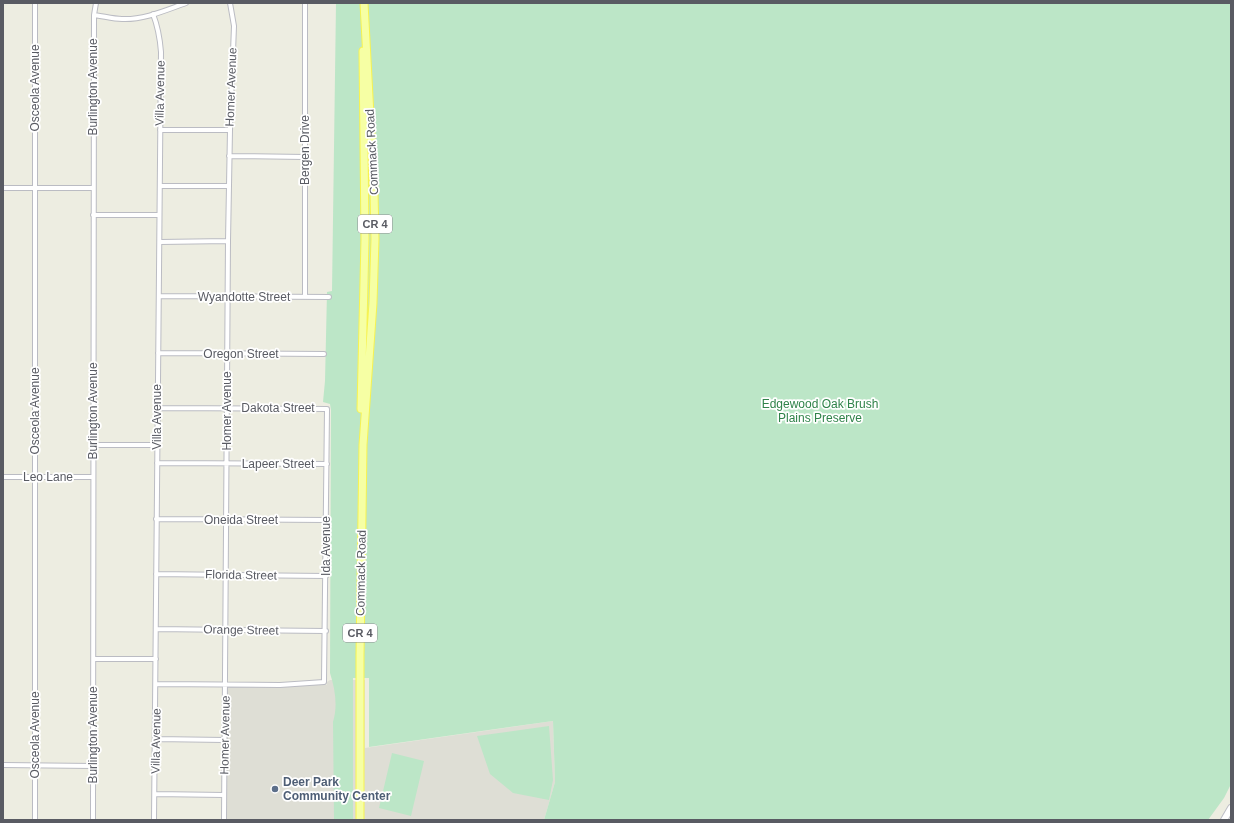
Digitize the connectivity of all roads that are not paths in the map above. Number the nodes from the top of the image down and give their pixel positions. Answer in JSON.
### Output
{"nodes":[{"id":1,"x":35,"y":3,"type":"edge"},
{"id":2,"x":96,"y":3,"type":"edge"},
{"id":3,"x":186,"y":3,"type":"edge"},
{"id":4,"x":230,"y":3,"type":"edge"},
{"id":5,"x":305,"y":3,"type":"edge"},
{"id":6,"x":364,"y":3,"type":"edge"},
{"id":7,"x":153,"y":14,"type":"junction"},
{"id":8,"x":94,"y":15,"type":"junction"},
{"id":9,"x":160,"y":130,"type":"junction"},
{"id":10,"x":230,"y":130,"type":"junction"},
{"id":11,"x":230,"y":156,"type":"junction"},
{"id":12,"x":305,"y":157,"type":"junction"},
{"id":13,"x":160,"y":186,"type":"junction"},
{"id":14,"x":229,"y":186,"type":"junction"},
{"id":15,"x":3,"y":188,"type":"edge"},
{"id":16,"x":35,"y":188,"type":"junction"},
{"id":17,"x":93,"y":188,"type":"junction"},
{"id":18,"x":93,"y":215,"type":"junction"},
{"id":19,"x":159,"y":215,"type":"junction"},
{"id":20,"x":228,"y":241,"type":"junction"},
{"id":21,"x":160,"y":242,"type":"junction"},
{"id":22,"x":158,"y":296,"type":"junction"},
{"id":23,"x":228,"y":297,"type":"junction"},
{"id":24,"x":304,"y":297,"type":"junction"},
{"id":25,"x":329,"y":297,"type":"dead end"},
{"id":26,"x":158,"y":353,"type":"junction"},
{"id":27,"x":227,"y":354,"type":"junction"},
{"id":28,"x":324,"y":354,"type":"dead end"},
{"id":29,"x":158,"y":408,"type":"junction"},
{"id":30,"x":226,"y":408,"type":"junction"},
{"id":31,"x":327,"y":409,"type":"joint"},
{"id":32,"x":93,"y":445,"type":"junction"},
{"id":33,"x":157,"y":445,"type":"junction"},
{"id":34,"x":363,"y":445,"type":"junction"},
{"id":35,"x":157,"y":463,"type":"junction"},
{"id":36,"x":227,"y":464,"type":"junction"},
{"id":37,"x":327,"y":464,"type":"junction"},
{"id":38,"x":3,"y":477,"type":"edge"},
{"id":39,"x":35,"y":477,"type":"junction"},
{"id":40,"x":93,"y":477,"type":"junction"},
{"id":41,"x":156,"y":519,"type":"junction"},
{"id":42,"x":226,"y":519,"type":"junction"},
{"id":43,"x":326,"y":520,"type":"junction"},
{"id":44,"x":156,"y":574,"type":"junction"},
{"id":45,"x":226,"y":575,"type":"junction"},
{"id":46,"x":326,"y":576,"type":"junction"},
{"id":47,"x":156,"y":629,"type":"junction"},
{"id":48,"x":226,"y":630,"type":"junction"},
{"id":49,"x":326,"y":630,"type":"junction"},
{"id":50,"x":94,"y":659,"type":"junction"},
{"id":51,"x":156,"y":659,"type":"junction"},
{"id":52,"x":156,"y":684,"type":"junction"},
{"id":53,"x":225,"y":685,"type":"junction"},
{"id":54,"x":156,"y":739,"type":"junction"},
{"id":55,"x":224,"y":740,"type":"junction"},
{"id":56,"x":3,"y":765,"type":"edge"},
{"id":57,"x":35,"y":765,"type":"junction"},
{"id":58,"x":93,"y":766,"type":"junction"},
{"id":59,"x":155,"y":794,"type":"junction"},
{"id":60,"x":224,"y":795,"type":"junction"},
{"id":61,"x":1231,"y":808,"type":"edge"},
{"id":62,"x":35,"y":820,"type":"edge"},
{"id":63,"x":93,"y":820,"type":"edge"},
{"id":64,"x":154,"y":820,"type":"edge"},
{"id":65,"x":224,"y":820,"type":"edge"},
{"id":66,"x":360,"y":820,"type":"edge"},
{"id":67,"x":1224,"y":820,"type":"edge"}],
"edges":[{"from":1,"to":16,"type":"street","name":"Osceola Avenue"},
{"from":2,"to":8,"type":"street","name":"Burlington Avenue"},
{"from":3,"to":7,"type":"street"},
{"from":4,"to":10,"type":"street","name":"Homer Avenue"},
{"from":5,"to":12,"type":"street","name":"Bergen Drive"},
{"from":6,"to":34,"type":"main road","name":"Commack Road","number":"CR 4"},
{"from":6,"to":34,"type":"main road","name":"Commack Road","number":"CR 4"},
{"from":7,"to":8,"type":"street"},
{"from":7,"to":9,"type":"street","name":"Villa Avenue"},
{"from":8,"to":17,"type":"street","name":"Burlington Avenue"},
{"from":9,"to":10,"type":"street"},
{"from":9,"to":13,"type":"street","name":"Villa Avenue"},
{"from":10,"to":11,"type":"street","name":"Homer Avenue"},
{"from":11,"to":12,"type":"street"},
{"from":11,"to":14,"type":"street","name":"Homer Avenue"},
{"from":12,"to":24,"type":"street","name":"Bergen Drive"},
{"from":13,"to":14,"type":"street"},
{"from":13,"to":19,"type":"street","name":"Villa Avenue"},
{"from":14,"to":20,"type":"street","name":"Homer Avenue"},
{"from":15,"to":16,"type":"street"},
{"from":16,"to":17,"type":"street"},
{"from":16,"to":39,"type":"street","name":"Osceola Avenue"},
{"from":17,"to":18,"type":"street","name":"Burlington Avenue"},
{"from":18,"to":19,"type":"street"},
{"from":18,"to":32,"type":"street","name":"Burlington Avenue"},
{"from":19,"to":21,"type":"street","name":"Villa Avenue"},
{"from":20,"to":21,"type":"street"},
{"from":20,"to":23,"type":"street","name":"Homer Avenue"},
{"from":21,"to":22,"type":"street","name":"Villa Avenue"},
{"from":22,"to":23,"type":"street","name":"Wyandotte Street"},
{"from":22,"to":26,"type":"street","name":"Villa Avenue"},
{"from":23,"to":24,"type":"street","name":"Wyandotte Street"},
{"from":23,"to":27,"type":"street","name":"Homer Avenue"},
{"from":24,"to":25,"type":"street","name":"Wyandotte Street"},
{"from":26,"to":27,"type":"street","name":"Oregon Street"},
{"from":26,"to":29,"type":"street","name":"Villa Avenue"},
{"from":27,"to":28,"type":"street","name":"Oregon Street"},
{"from":27,"to":30,"type":"street","name":"Homer Avenue"},
{"from":29,"to":30,"type":"street","name":"Dakota Street"},
{"from":29,"to":33,"type":"street","name":"Villa Avenue"},
{"from":30,"to":31,"type":"street","name":"Dakota Street"},
{"from":30,"to":36,"type":"street","name":"Homer Avenue"},
{"from":31,"to":37,"type":"street","name":"Ida Avenue"},
{"from":32,"to":33,"type":"street"},
{"from":32,"to":40,"type":"street","name":"Burlington Avenue"},
{"from":33,"to":35,"type":"street","name":"Villa Avenue"},
{"from":34,"to":66,"type":"main road","name":"Commack Road","number":"CR 4"},
{"from":35,"to":36,"type":"street","name":"Lapeer Street"},
{"from":35,"to":41,"type":"street","name":"Villa Avenue"},
{"from":36,"to":37,"type":"street","name":"Lapeer Street"},
{"from":36,"to":42,"type":"street","name":"Homer Avenue"},
{"from":37,"to":43,"type":"street","name":"Ida Avenue"},
{"from":38,"to":39,"type":"street","name":"Leo Lane"},
{"from":39,"to":40,"type":"street","name":"Leo Lane"},
{"from":39,"to":57,"type":"street","name":"Osceola Avenue"},
{"from":40,"to":50,"type":"street","name":"Burlington Avenue"},
{"from":41,"to":42,"type":"street","name":"Oneida Street"},
{"from":41,"to":44,"type":"street","name":"Villa Avenue"},
{"from":42,"to":43,"type":"street","name":"Oneida Street"},
{"from":42,"to":45,"type":"street","name":"Homer Avenue"},
{"from":43,"to":46,"type":"street","name":"Ida Avenue"},
{"from":44,"to":45,"type":"street","name":"Florida Street"},
{"from":44,"to":47,"type":"street","name":"Villa Avenue"},
{"from":45,"to":46,"type":"street","name":"Florida Street"},
{"from":45,"to":48,"type":"street","name":"Homer Avenue"},
{"from":46,"to":49,"type":"street","name":"Ida Avenue"},
{"from":47,"to":48,"type":"street","name":"Orange Street"},
{"from":47,"to":51,"type":"street","name":"Villa Avenue"},
{"from":48,"to":49,"type":"street","name":"Orange Street"},
{"from":48,"to":53,"type":"street","name":"Homer Avenue"},
{"from":49,"to":53,"type":"street","name":"Ida Avenue"},
{"from":50,"to":51,"type":"street"},
{"from":50,"to":58,"type":"street","name":"Burlington Avenue"},
{"from":51,"to":52,"type":"street","name":"Villa Avenue"},
{"from":52,"to":53,"type":"street"},
{"from":52,"to":54,"type":"street","name":"Villa Avenue"},
{"from":53,"to":55,"type":"street","name":"Homer Avenue"},
{"from":54,"to":55,"type":"street"},
{"from":54,"to":59,"type":"street","name":"Villa Avenue"},
{"from":55,"to":60,"type":"street","name":"Homer Avenue"},
{"from":56,"to":57,"type":"street"},
{"from":57,"to":58,"type":"street"},
{"from":57,"to":62,"type":"street","name":"Osceola Avenue"},
{"from":58,"to":63,"type":"street","name":"Burlington Avenue"},
{"from":59,"to":60,"type":"street"},
{"from":59,"to":64,"type":"street","name":"Villa Avenue"},
{"from":60,"to":65,"type":"street","name":"Homer Avenue"},
{"from":61,"to":67,"type":"street"}]}
